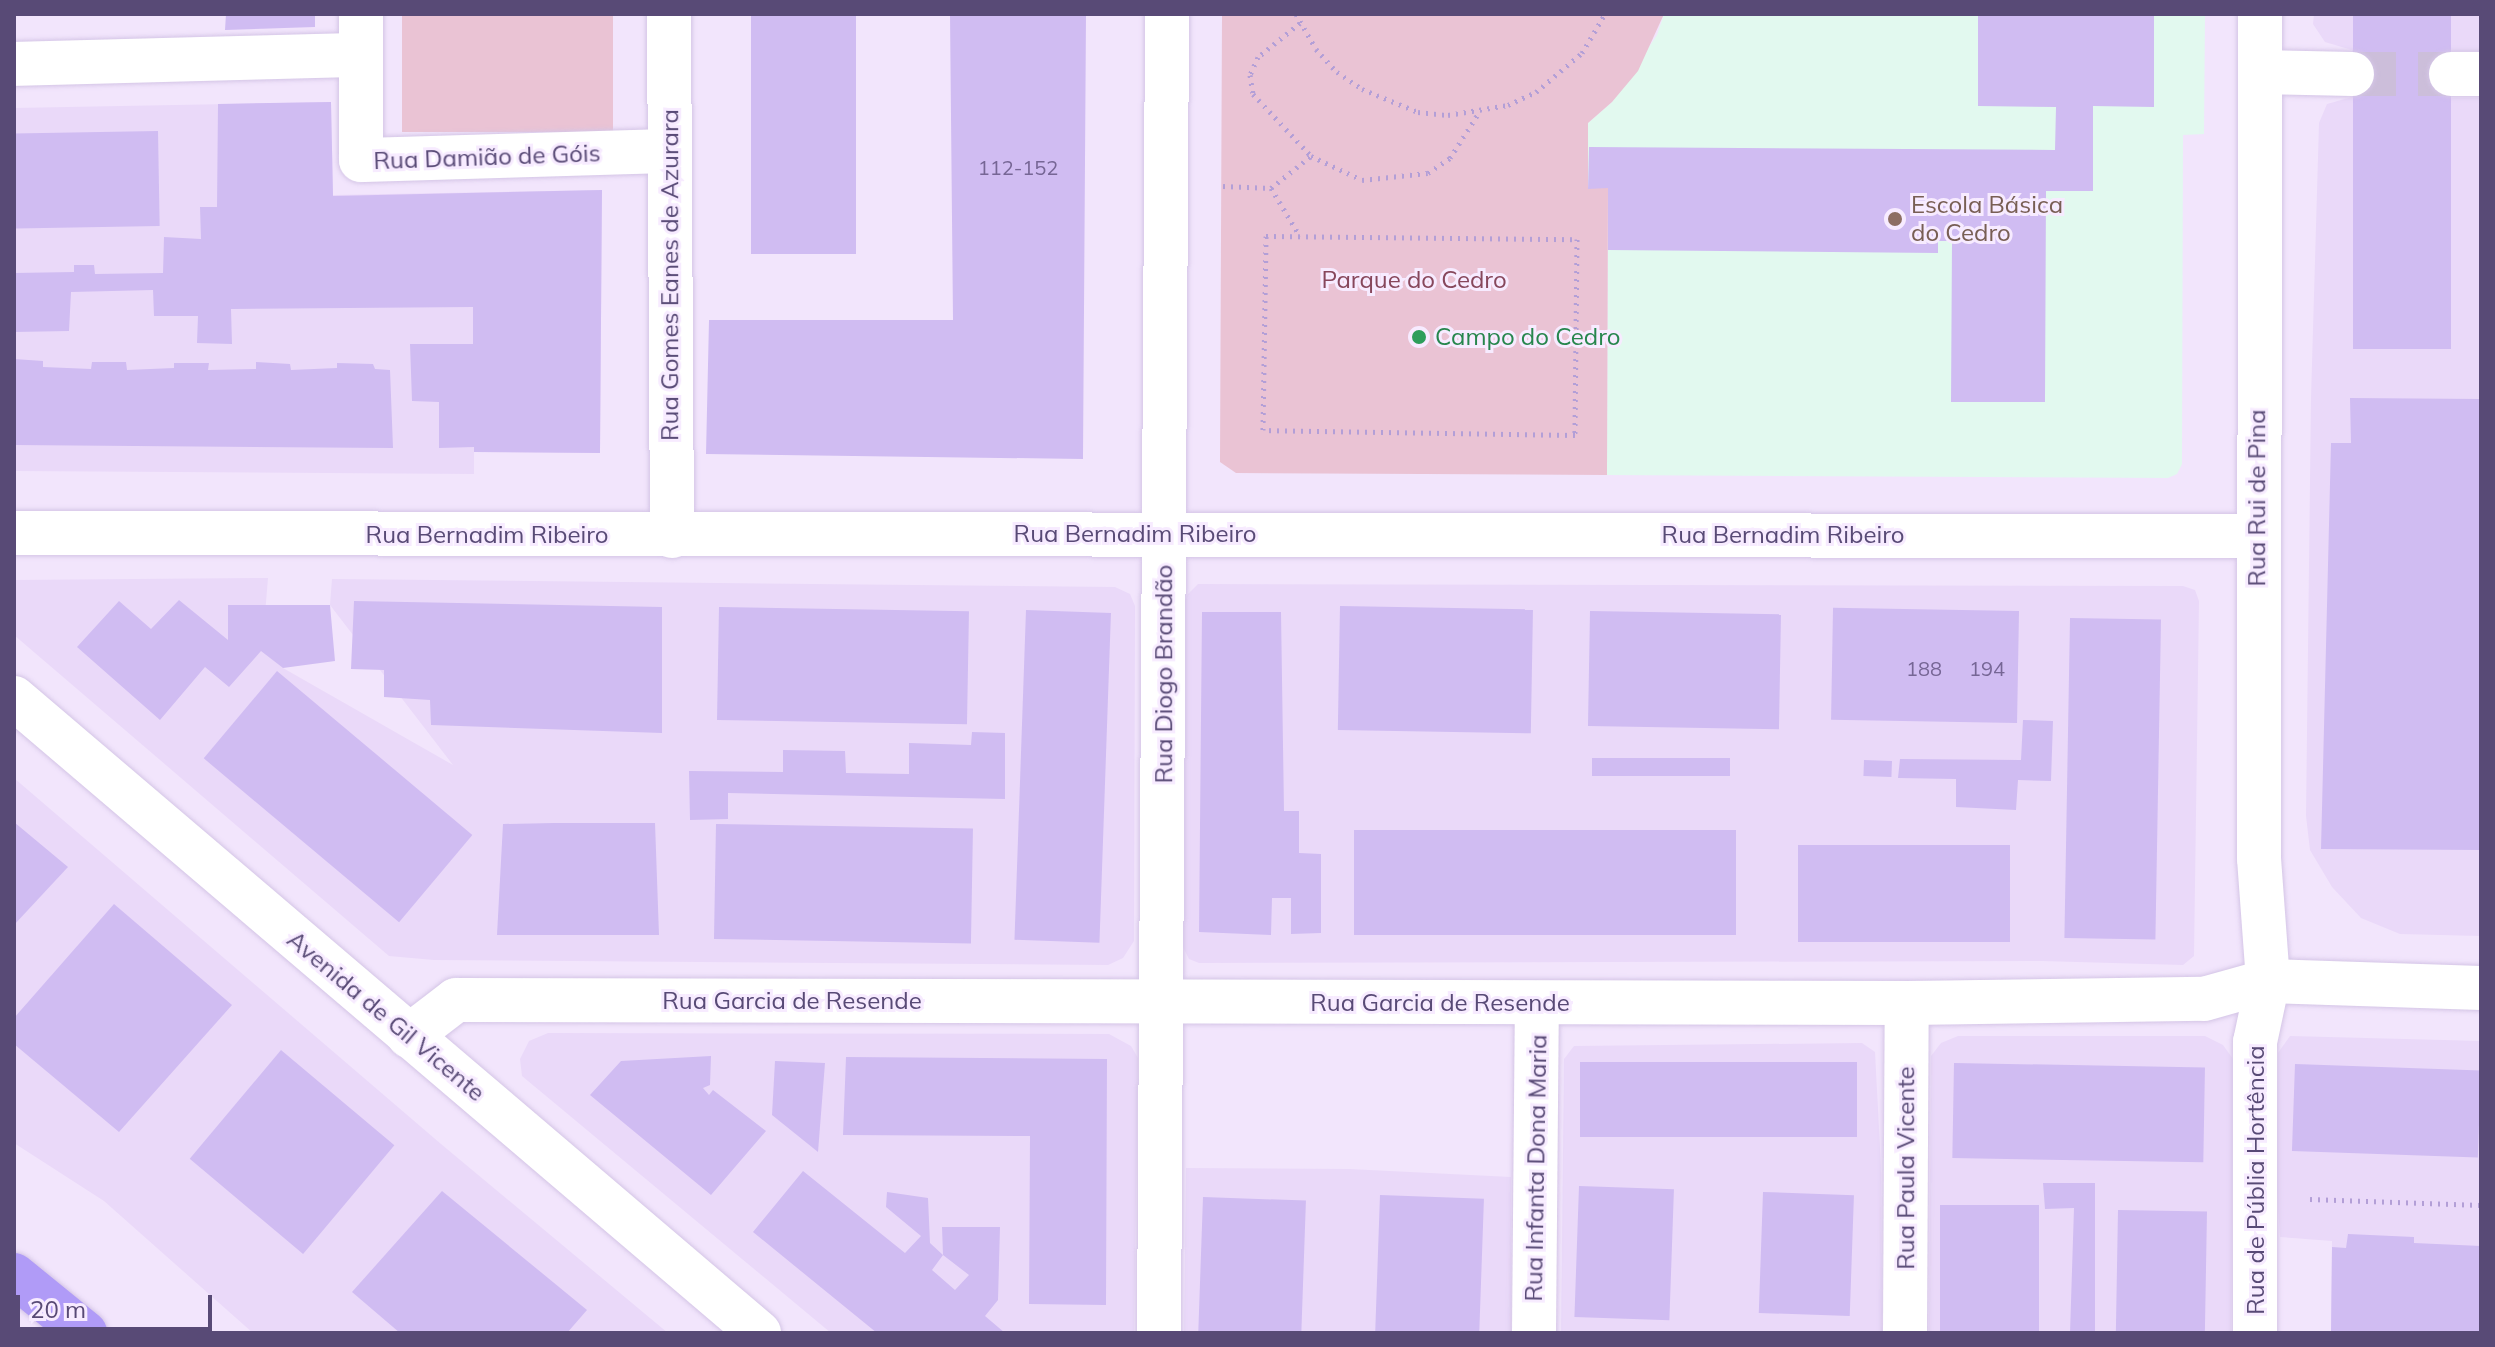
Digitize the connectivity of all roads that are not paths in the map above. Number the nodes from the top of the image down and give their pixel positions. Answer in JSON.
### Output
{"nodes":[{"id":1,"x":669,"y":14,"type":"edge"},
{"id":2,"x":1167,"y":14,"type":"edge"},
{"id":3,"x":2260,"y":14,"type":"edge"},
{"id":4,"x":360,"y":35,"type":"edge"},
{"id":5,"x":14,"y":64,"type":"edge"},
{"id":6,"x":2260,"y":72,"type":"junction"},
{"id":7,"x":2352,"y":74,"type":"tunnel mouth"},
{"id":8,"x":670,"y":151,"type":"junction"},
{"id":9,"x":14,"y":533,"type":"edge"},
{"id":10,"x":1165,"y":534,"type":"junction"},
{"id":11,"x":672,"y":536,"type":"junction"},
{"id":12,"x":2257,"y":536,"type":"junction"},
{"id":13,"x":14,"y":698,"type":"edge"},
{"id":14,"x":2268,"y":981,"type":"junction"},
{"id":15,"x":2481,"y":988,"type":"edge"},
{"id":16,"x":1163,"y":1003,"type":"junction"},
{"id":17,"x":1537,"y":1003,"type":"junction"},
{"id":18,"x":1907,"y":1003,"type":"junction"},
{"id":19,"x":409,"y":1036,"type":"junction"},
{"id":20,"x":14,"y":1275,"type":"edge"},
{"id":21,"x":85,"y":1333,"type":"edge"},
{"id":22,"x":759,"y":1333,"type":"edge"},
{"id":23,"x":1159,"y":1333,"type":"edge"},
{"id":24,"x":1534,"y":1333,"type":"edge"},
{"id":25,"x":1905,"y":1333,"type":"edge"},
{"id":26,"x":2255,"y":1333,"type":"edge"}],
"edges":[{"from":1,"to":8,"type":"street","name":"Rua Gomes Eanes de Azurara"},
{"from":2,"to":10,"type":"street","name":"Rua Diogo Brandão"},
{"from":3,"to":6,"type":"street","name":"Rua Rui de Pina"},
{"from":4,"to":5,"type":"street","name":"Rua Damião de Góis"},
{"from":4,"to":8,"type":"street","name":"Rua Damião de Góis"},
{"from":6,"to":7,"type":"street"},
{"from":6,"to":12,"type":"street","name":"Rua Rui de Pina"},
{"from":8,"to":11,"type":"street","name":"Rua Gomes Eanes de Azurara"},
{"from":9,"to":11,"type":"street","name":"Rua Bernadim Ribeiro"},
{"from":10,"to":11,"type":"street","name":"Rua Bernadim Ribeiro"},
{"from":10,"to":12,"type":"street","name":"Rua Bernadim Ribeiro"},
{"from":10,"to":16,"type":"street","name":"Rua Diogo Brandão"},
{"from":12,"to":14,"type":"street","name":"Rua Rui de Pina"},
{"from":13,"to":19,"type":"street","name":"Avenida de Gil Vicente"},
{"from":14,"to":15,"type":"street","name":"Rua Garcia de Resende"},
{"from":14,"to":18,"type":"street","name":"Rua Garcia de Resende"},
{"from":14,"to":26,"type":"street","name":"Rua de Públia Hortência"},
{"from":16,"to":17,"type":"street","name":"Rua Garcia de Resende"},
{"from":16,"to":19,"type":"street","name":"Rua Garcia de Resende"},
{"from":16,"to":23,"type":"street","name":"Rua Diogo Brandão"},
{"from":17,"to":18,"type":"street","name":"Rua Garcia de Resende"},
{"from":17,"to":24,"type":"street","name":"Rua Infanta Dona Maria"},
{"from":18,"to":25,"type":"street","name":"Rua Paula Vicente"},
{"from":19,"to":22,"type":"street","name":"Avenida de Gil Vicente"},
{"from":20,"to":21,"type":"highway"}]}
